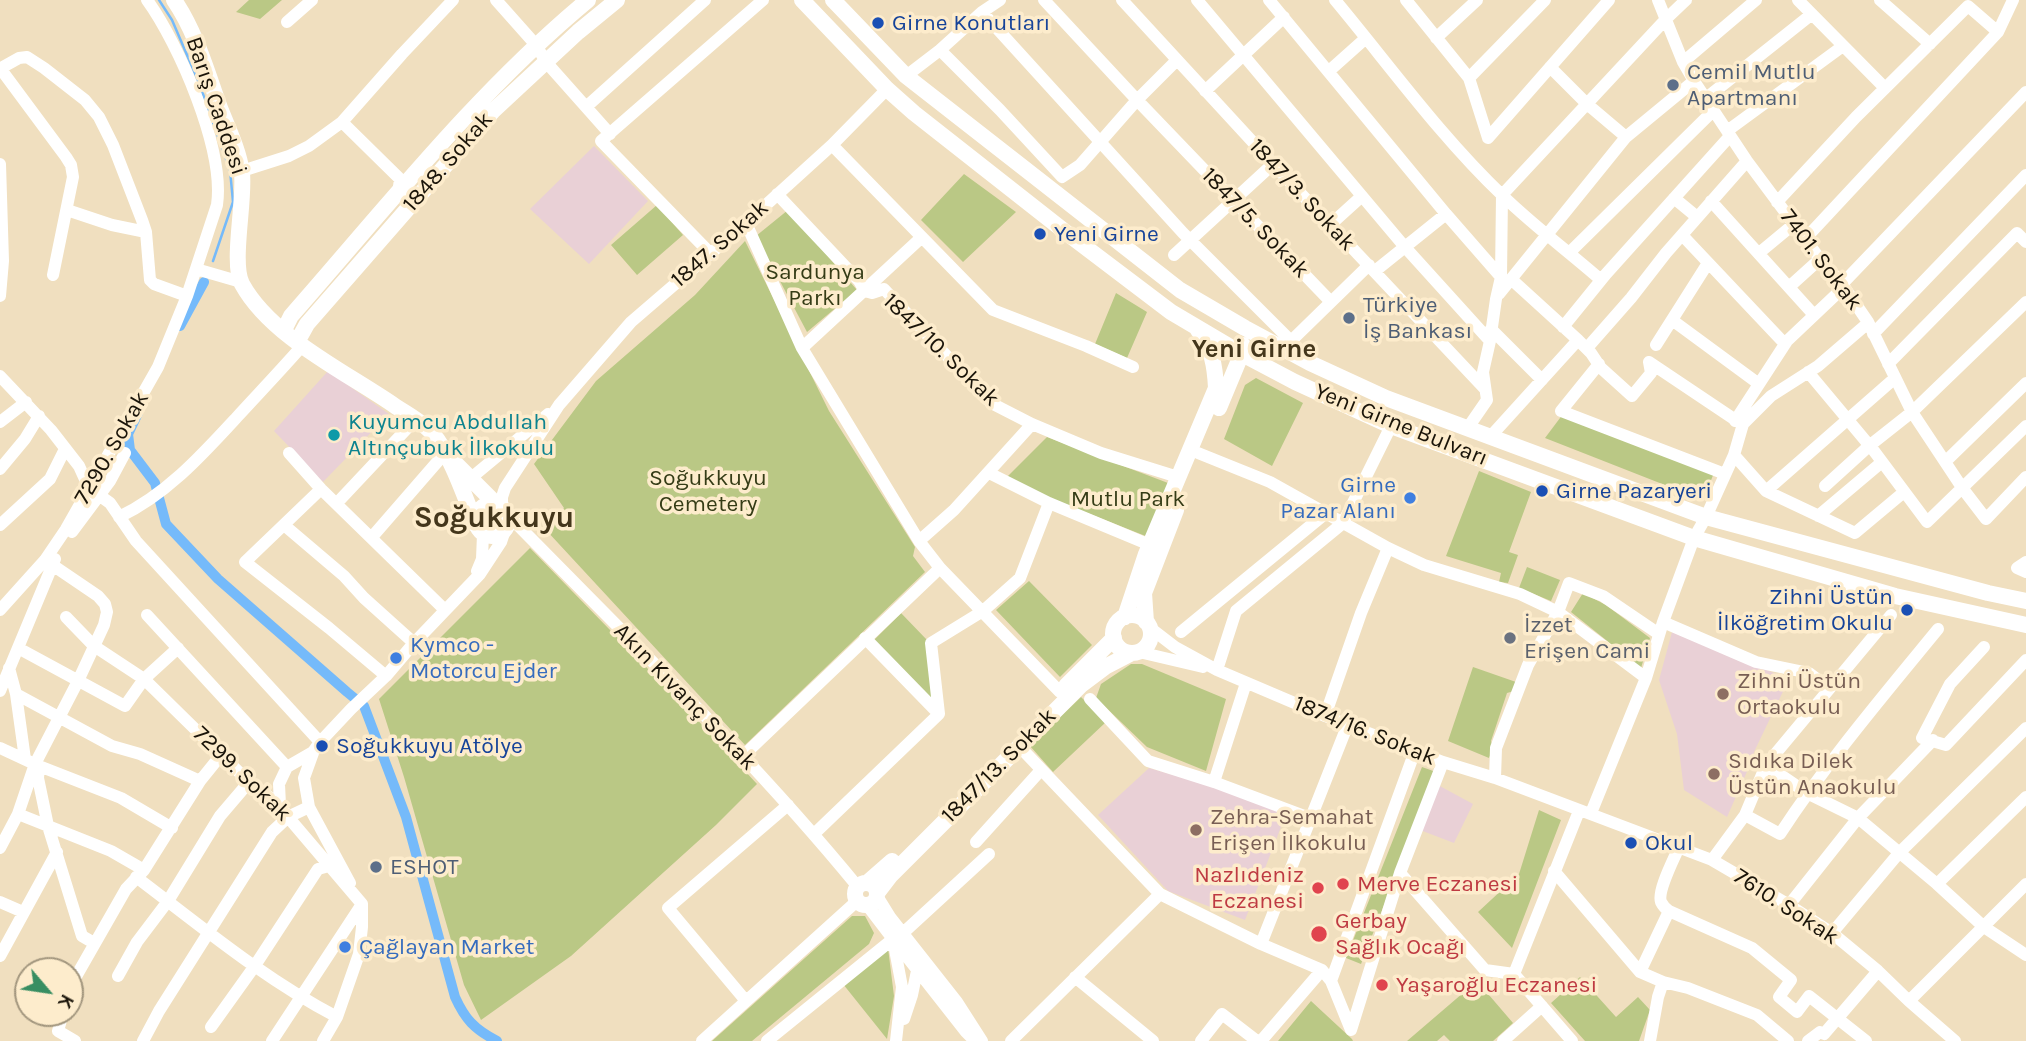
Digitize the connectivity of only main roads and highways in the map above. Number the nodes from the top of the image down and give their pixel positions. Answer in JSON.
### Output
{"nodes":[{"id":1,"x":174,"y":0,"type":"edge"},
{"id":2,"x":588,"y":0,"type":"edge"},
{"id":3,"x":617,"y":0,"type":"edge"},
{"id":4,"x":802,"y":0,"type":"edge"},
{"id":5,"x":833,"y":0,"type":"edge"},
{"id":6,"x":1191,"y":323,"type":"junction"},
{"id":7,"x":1245,"y":328,"type":"junction"},
{"id":8,"x":284,"y":330,"type":"junction"},
{"id":9,"x":300,"y":344,"type":"junction"},
{"id":10,"x":1237,"y":351,"type":"junction"},
{"id":11,"x":1272,"y":370,"type":"junction"},
{"id":12,"x":1216,"y":388,"type":"junction"},
{"id":13,"x":1214,"y":420,"type":"junction"},
{"id":14,"x":466,"y":484,"type":"junction"},
{"id":15,"x":503,"y":514,"type":"junction"},
{"id":16,"x":480,"y":530,"type":"junction"},
{"id":17,"x":2026,"y":601,"type":"edge"},
{"id":18,"x":1125,"y":617,"type":"junction"},
{"id":19,"x":1148,"y":624,"type":"junction"},
{"id":20,"x":2026,"y":625,"type":"edge"},
{"id":21,"x":1114,"y":638,"type":"junction"},
{"id":22,"x":1135,"y":653,"type":"junction"}],
"edges":[{"from":1,"to":8,"type":"main road","name":"Barış Caddesi"},
{"from":2,"to":8,"type":"main road","name":"1848. Sokak"},
{"from":3,"to":9,"type":"main road","name":"1848. Sokak"},
{"from":4,"to":6,"type":"main road","name":"Yeni Girne Bulvarı"},
{"from":5,"to":7,"type":"main road","name":"Yeni Girne Bulvarı"},
{"from":6,"to":10,"type":"main road","name":"Yeni Girne Bulvarı"},
{"from":6,"to":12,"type":"main road"},
{"from":7,"to":10,"type":"main road"},
{"from":7,"to":17,"type":"main road","name":"Yeni Girne Bulvarı"},
{"from":8,"to":9,"type":"main road"},
{"from":9,"to":14,"type":"main road"},
{"from":10,"to":11,"type":"main road","name":"Yeni Girne Bulvarı"},
{"from":10,"to":12,"type":"main road"},
{"from":10,"to":13,"type":"main road"},
{"from":11,"to":13,"type":"main road"},
{"from":11,"to":20,"type":"main road","name":"Yeni Girne Bulvarı"},
{"from":12,"to":18,"type":"main road"},
{"from":13,"to":19,"type":"main road"},
{"from":14,"to":15,"type":"main road"},
{"from":14,"to":16,"type":"main road"},
{"from":15,"to":16,"type":"main road"},
{"from":15,"to":16,"type":"main road"},
{"from":18,"to":19,"type":"main road"},
{"from":18,"to":21,"type":"main road"},
{"from":19,"to":22,"type":"main road"},
{"from":21,"to":22,"type":"main road"},
{"from":21,"to":22,"type":"main road","name":"1847/13. Sokak"}]}
